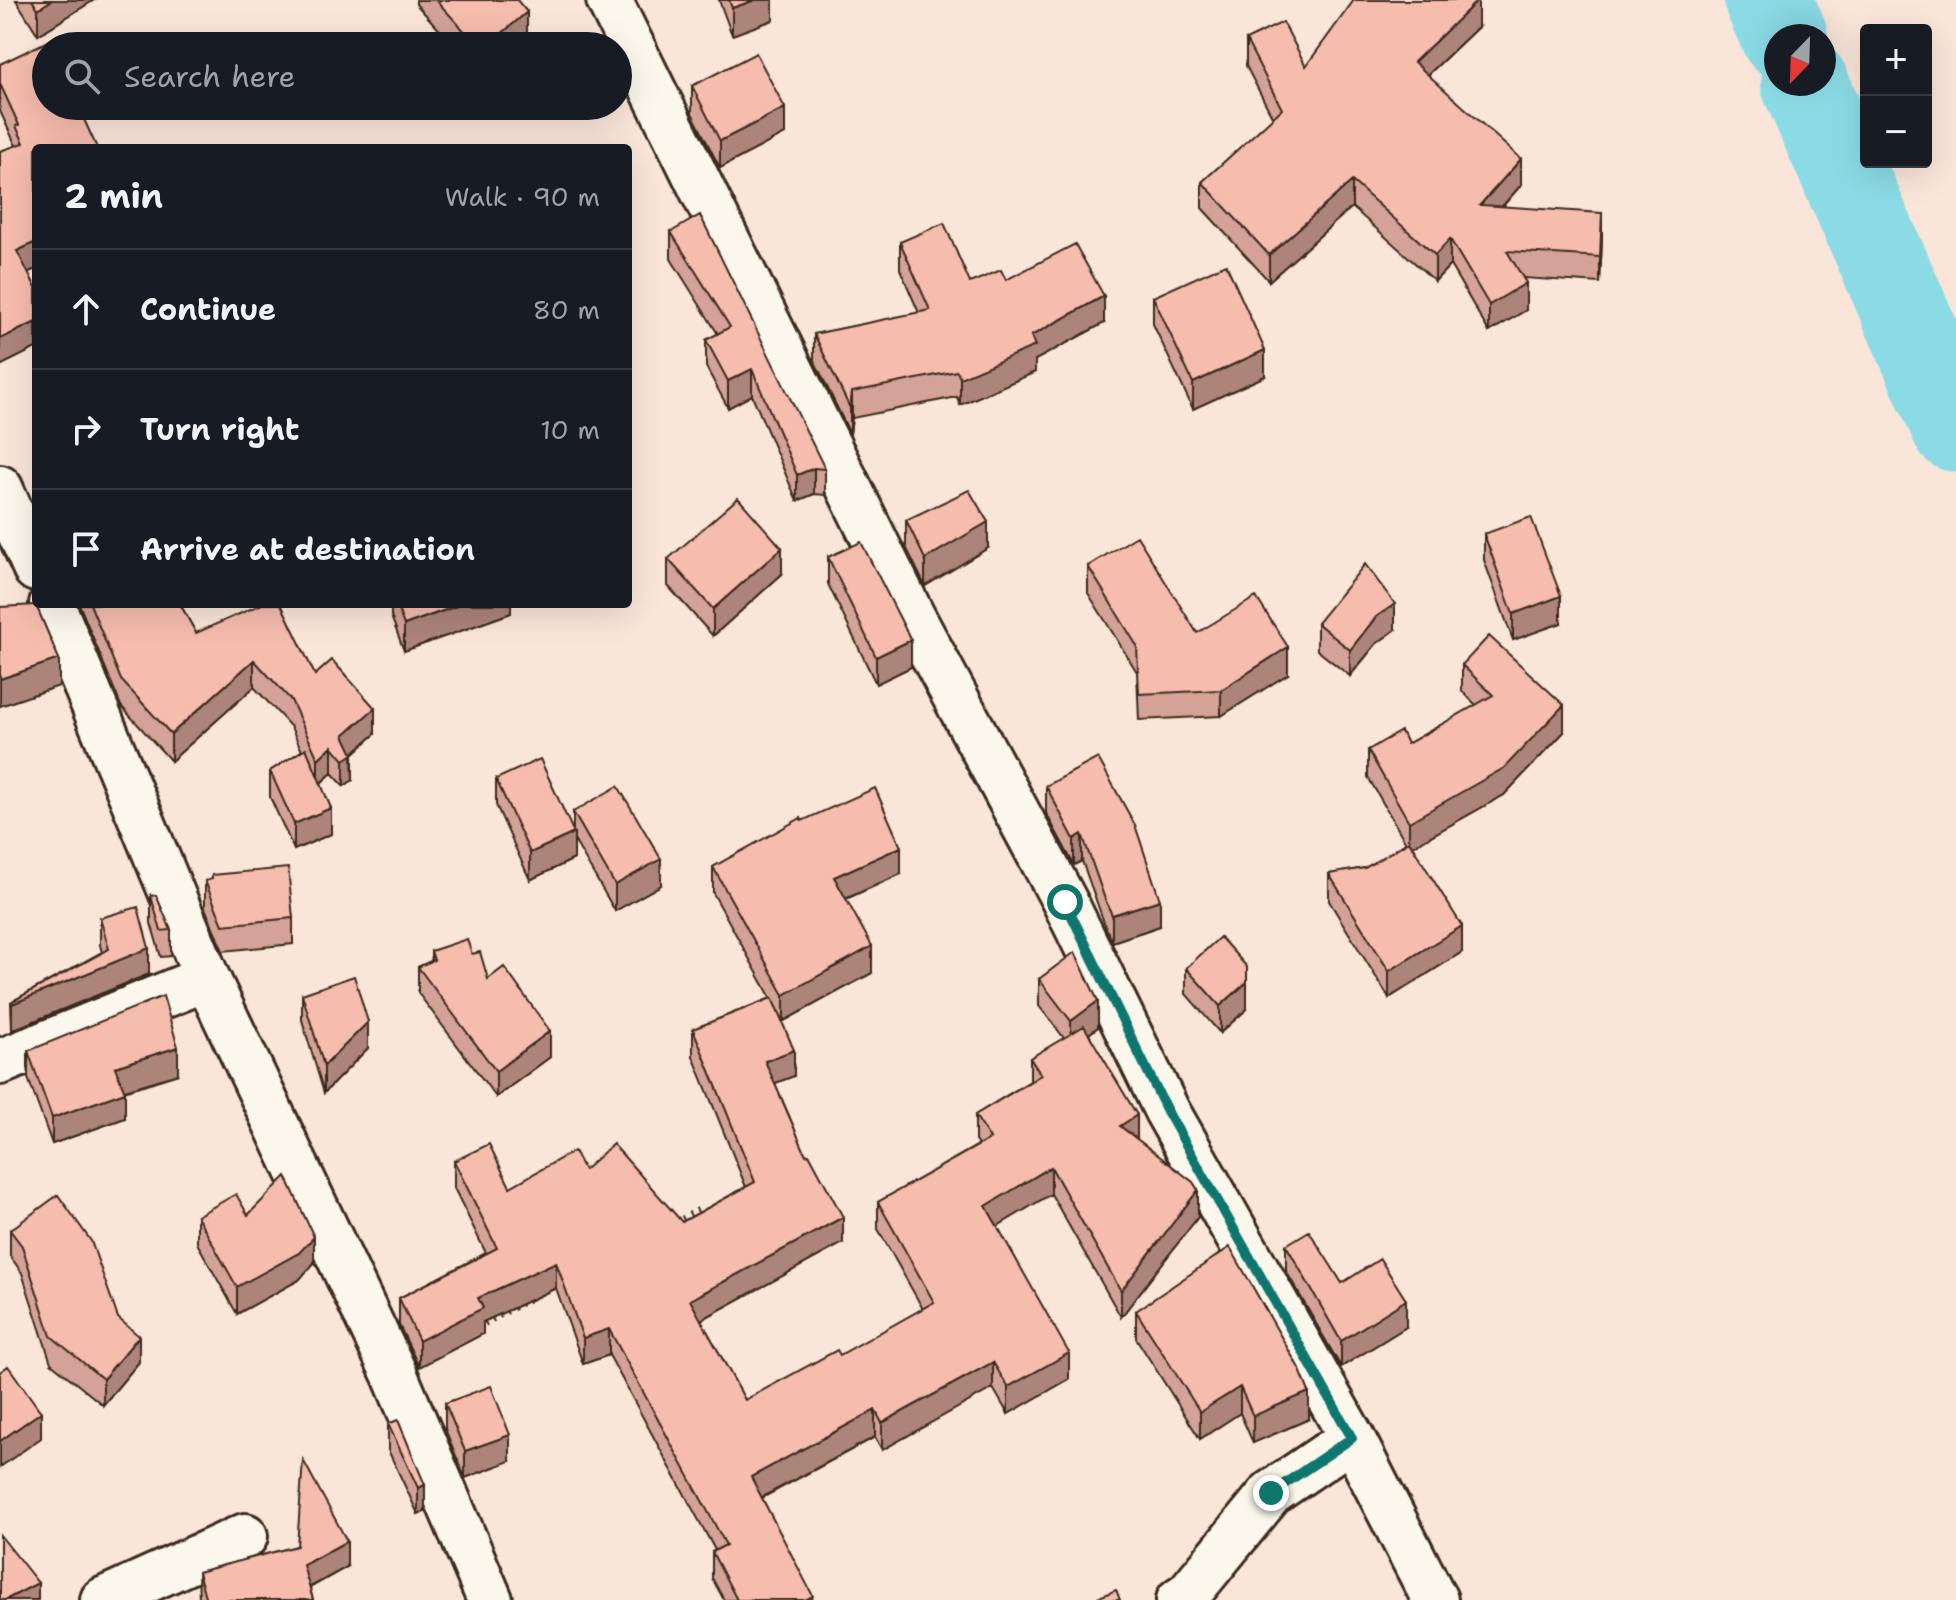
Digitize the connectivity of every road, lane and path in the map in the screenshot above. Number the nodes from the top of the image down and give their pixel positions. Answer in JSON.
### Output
{"nodes":[{"id":1,"x":609,"y":0,"type":"edge"},
{"id":2,"x":625,"y":32,"type":"edge"},
{"id":3,"x":632,"y":47,"type":"edge"},
{"id":4,"x":0,"y":488,"type":"edge"},
{"id":5,"x":32,"y":560,"type":"edge"},
{"id":6,"x":54,"y":608,"type":"edge"},
{"id":7,"x":207,"y":978,"type":"junction"},
{"id":8,"x":0,"y":1062,"type":"edge"},
{"id":9,"x":702,"y":1207,"type":"edge"},
{"id":10,"x":674,"y":1222,"type":"edge"},
{"id":11,"x":534,"y":1298,"type":"edge"},
{"id":12,"x":478,"y":1328,"type":"edge"},
{"id":13,"x":1352,"y":1438,"type":"junction"},
{"id":14,"x":245,"y":1536,"type":"dead end"},
{"id":15,"x":103,"y":1600,"type":"edge"},
{"id":16,"x":490,"y":1600,"type":"edge"},
{"id":17,"x":1179,"y":1600,"type":"edge"},
{"id":18,"x":1435,"y":1600,"type":"edge"}],
"edges":[{"from":1,"to":2,"type":"street"},
{"from":3,"to":13,"type":"street"},
{"from":4,"to":5,"type":"street"},
{"from":6,"to":7,"type":"street"},
{"from":7,"to":8,"type":"street"},
{"from":7,"to":16,"type":"street"},
{"from":9,"to":10,"type":"path"},
{"from":11,"to":12,"type":"path"},
{"from":13,"to":17,"type":"street"},
{"from":13,"to":18,"type":"street"},
{"from":14,"to":15,"type":"street"}]}
